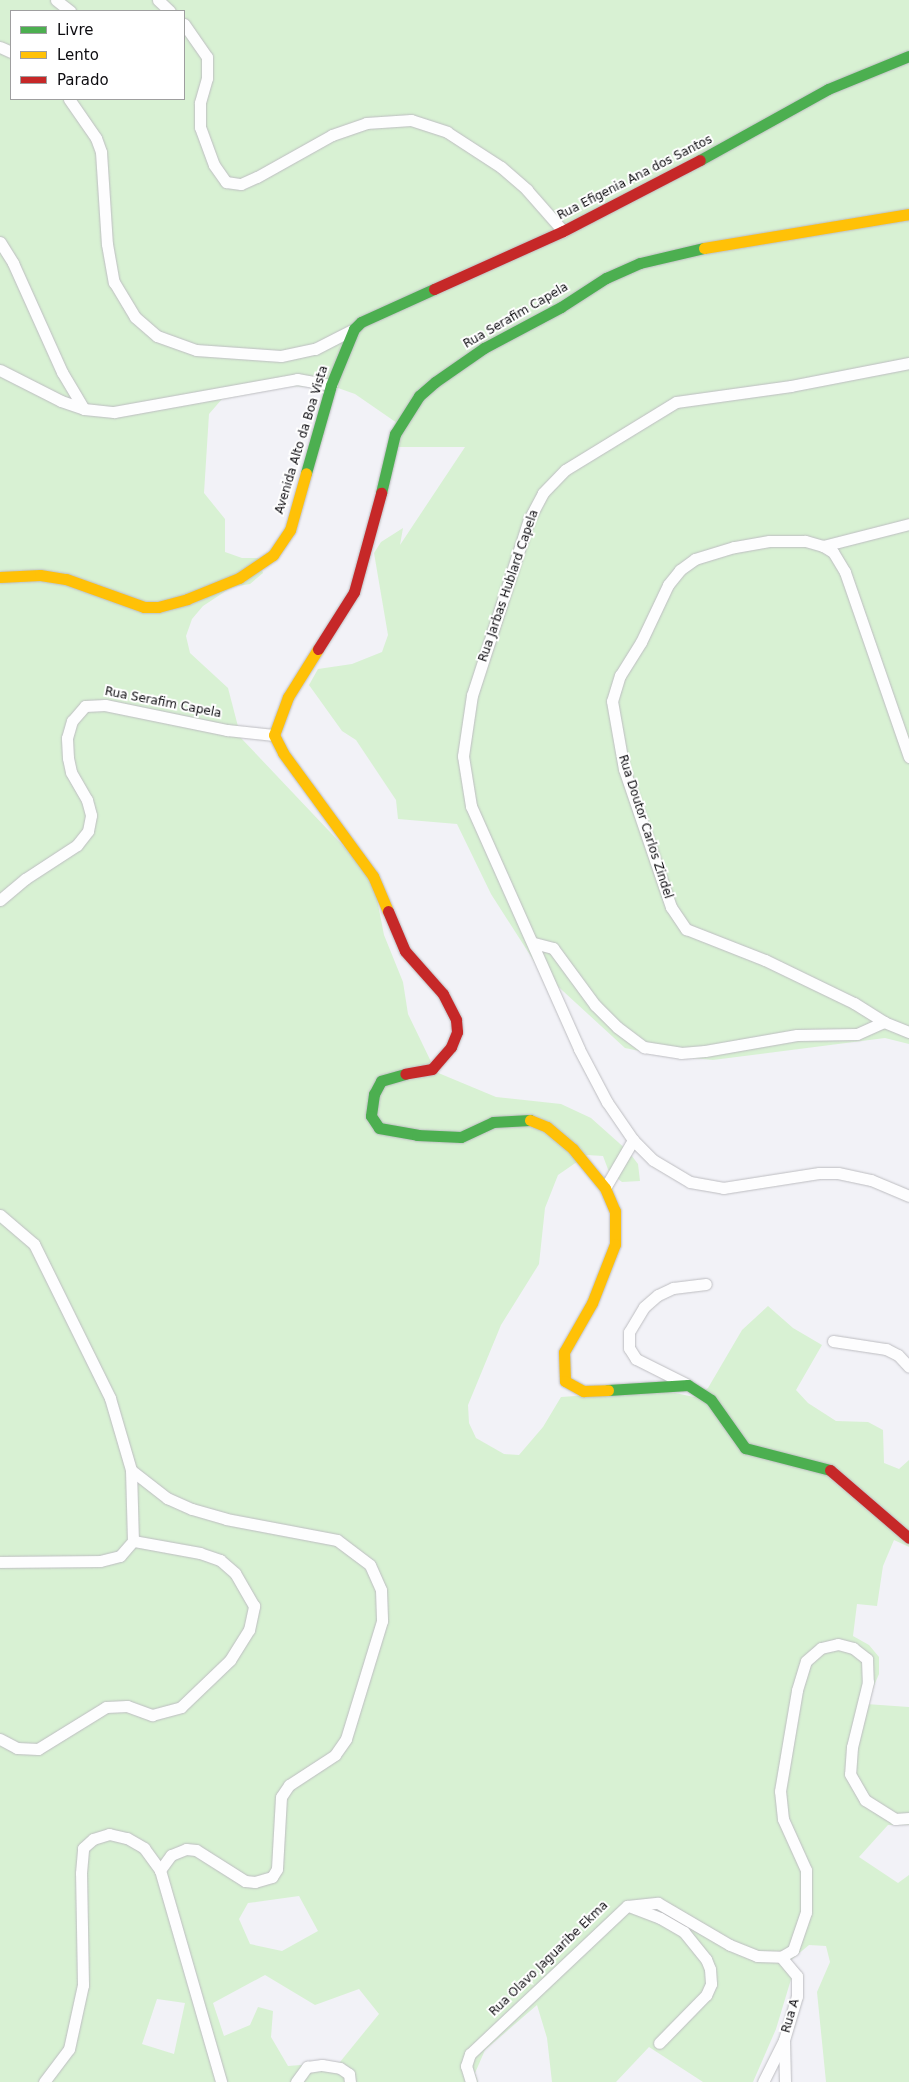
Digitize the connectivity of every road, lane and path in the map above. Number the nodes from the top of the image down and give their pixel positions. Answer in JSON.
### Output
{"nodes":[{"id":1,"x":56,"y":0,"type":"edge"},
{"id":2,"x":158,"y":0,"type":"edge"},
{"id":3,"x":69,"y":10,"type":"edge"},
{"id":4,"x":169,"y":10,"type":"edge"},
{"id":5,"x":185,"y":25,"type":"edge"},
{"id":6,"x":909,"y":56,"type":"edge"},
{"id":7,"x":70,"y":100,"type":"edge"},
{"id":8,"x":909,"y":214,"type":"edge"},
{"id":9,"x":563,"y":231,"type":"junction"},
{"id":10,"x":0,"y":242,"type":"edge"},
{"id":11,"x":368,"y":317,"type":"joint"},
{"id":12,"x":354,"y":329,"type":"junction"},
{"id":13,"x":909,"y":363,"type":"edge"},
{"id":14,"x":0,"y":370,"type":"edge"},
{"id":15,"x":331,"y":385,"type":"junction"},
{"id":16,"x":84,"y":409,"type":"junction"},
{"id":17,"x":909,"y":524,"type":"edge"},
{"id":18,"x":824,"y":546,"type":"junction"},
{"id":19,"x":0,"y":577,"type":"edge"},
{"id":20,"x":274,"y":735,"type":"junction"},
{"id":21,"x":909,"y":757,"type":"edge"},
{"id":22,"x":0,"y":900,"type":"edge"},
{"id":23,"x":534,"y":943,"type":"junction"},
{"id":24,"x":884,"y":1022,"type":"junction"},
{"id":25,"x":909,"y":1032,"type":"edge"},
{"id":26,"x":633,"y":1140,"type":"junction"},
{"id":27,"x":605,"y":1188,"type":"junction"},
{"id":28,"x":909,"y":1196,"type":"edge"},
{"id":29,"x":0,"y":1214,"type":"edge"},
{"id":30,"x":706,"y":1284,"type":"dead end"},
{"id":31,"x":832,"y":1342,"type":"dead end"},
{"id":32,"x":909,"y":1367,"type":"edge"},
{"id":33,"x":688,"y":1385,"type":"junction"},
{"id":34,"x":131,"y":1470,"type":"junction"},
{"id":35,"x":909,"y":1538,"type":"edge"},
{"id":36,"x":133,"y":1541,"type":"junction"},
{"id":37,"x":0,"y":1562,"type":"edge"},
{"id":38,"x":0,"y":1739,"type":"edge"},
{"id":39,"x":909,"y":1818,"type":"edge"},
{"id":40,"x":160,"y":1870,"type":"junction"},
{"id":41,"x":627,"y":1906,"type":"junction"},
{"id":42,"x":781,"y":1957,"type":"junction"},
{"id":43,"x":784,"y":2040,"type":"junction"},
{"id":44,"x":659,"y":2043,"type":"dead end"},
{"id":45,"x":44,"y":2082,"type":"edge"},
{"id":46,"x":221,"y":2082,"type":"edge"},
{"id":47,"x":296,"y":2082,"type":"edge"},
{"id":48,"x":350,"y":2082,"type":"edge"},
{"id":49,"x":471,"y":2082,"type":"edge"},
{"id":50,"x":763,"y":2082,"type":"edge"},
{"id":51,"x":785,"y":2082,"type":"edge"}],
"edges":[{"from":1,"to":3,"type":"street"},
{"from":2,"to":4,"type":"street"},
{"from":5,"to":9,"type":"street"},
{"from":6,"to":9,"type":"street","name":"Rua Efigenia Ana dos Santos"},
{"from":7,"to":12,"type":"street"},
{"from":8,"to":20,"type":"street","name":"Rua Serafim Capela"},
{"from":9,"to":11,"type":"street","name":"Rua Efigenia Ana dos Santos"},
{"from":10,"to":16,"type":"street"},
{"from":11,"to":12,"type":"street","name":"Avenida Alto da Boa Vista"},
{"from":12,"to":15,"type":"street","name":"Avenida Alto da Boa Vista"},
{"from":13,"to":23,"type":"street","name":"Rua Jarbas Hublard Capela"},
{"from":14,"to":16,"type":"street"},
{"from":15,"to":16,"type":"street"},
{"from":15,"to":19,"type":"street","name":"Avenida Alto da Boa Vista"},
{"from":17,"to":18,"type":"street"},
{"from":18,"to":21,"type":"street"},
{"from":18,"to":24,"type":"street","name":"Rua Doutor Carlos Zindel"},
{"from":20,"to":22,"type":"street","name":"Rua Serafim Capela"},
{"from":20,"to":27,"type":"street"},
{"from":23,"to":24,"type":"street"},
{"from":23,"to":26,"type":"street","name":"Rua Jarbas Hublard Capela"},
{"from":24,"to":25,"type":"street","name":"Rua Doutor Carlos Zindel"},
{"from":26,"to":27,"type":"street"},
{"from":26,"to":28,"type":"street","name":"Rua Jarbas Hublard Capela"},
{"from":27,"to":33,"type":"street"},
{"from":29,"to":34,"type":"street"},
{"from":30,"to":33,"type":"street"},
{"from":31,"to":32,"type":"street"},
{"from":33,"to":35,"type":"street"},
{"from":34,"to":36,"type":"street"},
{"from":34,"to":40,"type":"street"},
{"from":36,"to":37,"type":"street"},
{"from":36,"to":38,"type":"street"},
{"from":39,"to":42,"type":"street"},
{"from":40,"to":45,"type":"street"},
{"from":40,"to":46,"type":"street"},
{"from":41,"to":42,"type":"street","name":"Rua Olavo Jaguaribe Ekma"},
{"from":41,"to":44,"type":"street"},
{"from":41,"to":49,"type":"street","name":"Rua Olavo Jaguaribe Ekma"},
{"from":42,"to":43,"type":"street","name":"Rua A"},
{"from":43,"to":50,"type":"street"},
{"from":43,"to":51,"type":"street","name":"Rua A"},
{"from":47,"to":48,"type":"street"}]}
